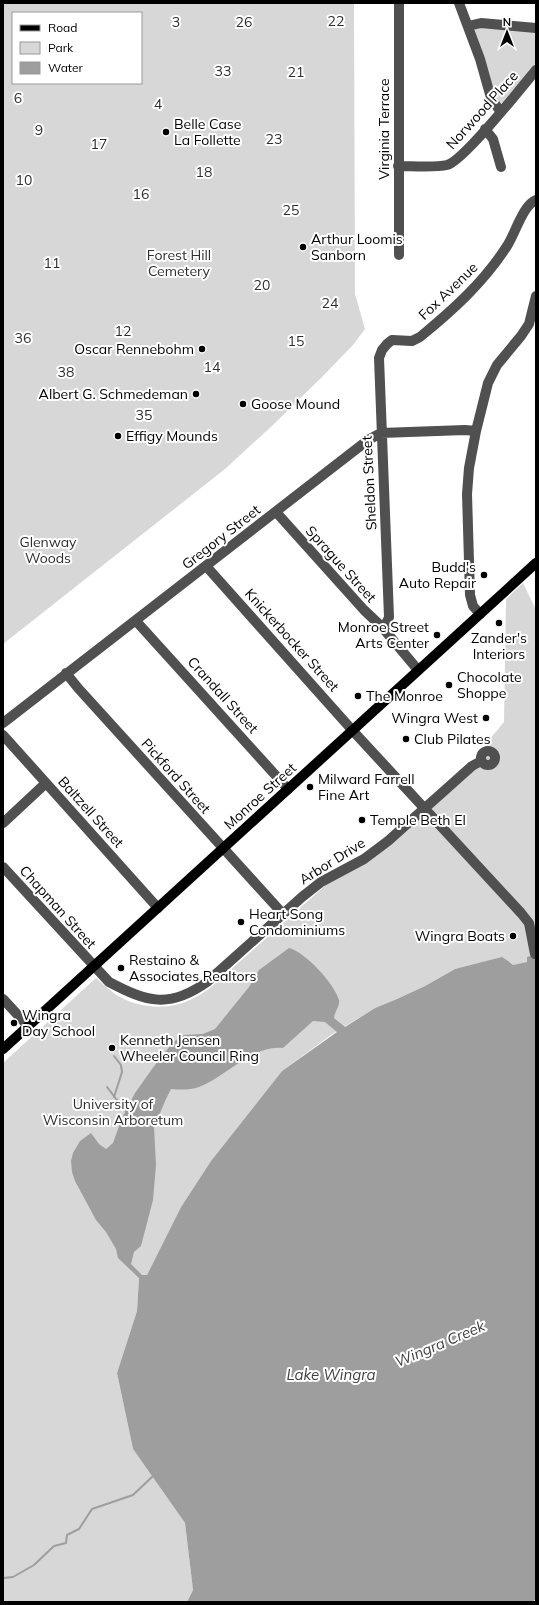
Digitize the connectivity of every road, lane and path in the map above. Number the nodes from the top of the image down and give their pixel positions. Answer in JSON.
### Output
{"nodes":[{"id":1,"x":399,"y":3,"type":"edge"},
{"id":2,"x":459,"y":3,"type":"edge"},
{"id":3,"x":468,"y":26,"type":"junction"},
{"id":4,"x":536,"y":28,"type":"edge"},
{"id":5,"x":536,"y":70,"type":"edge"},
{"id":6,"x":500,"y":111,"type":"junction"},
{"id":7,"x":485,"y":129,"type":"junction"},
{"id":8,"x":398,"y":166,"type":"junction"},
{"id":9,"x":501,"y":167,"type":"dead end"},
{"id":10,"x":536,"y":200,"type":"edge"},
{"id":11,"x":399,"y":256,"type":"dead end"},
{"id":12,"x":536,"y":296,"type":"edge"},
{"id":13,"x":534,"y":315,"type":"edge"},
{"id":14,"x":392,"y":340,"type":"joint"},
{"id":15,"x":476,"y":431,"type":"junction"},
{"id":16,"x":381,"y":433,"type":"junction"},
{"id":17,"x":276,"y":512,"type":"junction"},
{"id":18,"x":536,"y":563,"type":"edge"},
{"id":19,"x":206,"y":566,"type":"junction"},
{"id":20,"x":480,"y":614,"type":"junction"},
{"id":21,"x":136,"y":621,"type":"junction"},
{"id":22,"x":382,"y":627,"type":"junction"},
{"id":23,"x":418,"y":670,"type":"junction"},
{"id":24,"x":66,"y":673,"type":"junction"},
{"id":25,"x":3,"y":723,"type":"edge"},
{"id":26,"x":353,"y":730,"type":"junction"},
{"id":27,"x":3,"y":735,"type":"edge"},
{"id":28,"x":482,"y":761,"type":"dead end"},
{"id":29,"x":46,"y":783,"type":"junction"},
{"id":30,"x":288,"y":789,"type":"junction"},
{"id":31,"x":426,"y":808,"type":"junction"},
{"id":32,"x":3,"y":823,"type":"edge"},
{"id":33,"x":224,"y":848,"type":"junction"},
{"id":34,"x":3,"y":867,"type":"edge"},
{"id":35,"x":158,"y":908,"type":"junction"},
{"id":36,"x":283,"y":914,"type":"junction"},
{"id":37,"x":535,"y":954,"type":"dead end"},
{"id":38,"x":93,"y":966,"type":"junction"},
{"id":39,"x":3,"y":999,"type":"edge"},
{"id":40,"x":28,"y":1026,"type":"junction"},
{"id":41,"x":3,"y":1049,"type":"edge"}],
"edges":[{"from":1,"to":8,"type":"street","name":"Virginia Terrace"},
{"from":2,"to":3,"type":"street"},
{"from":3,"to":4,"type":"street"},
{"from":3,"to":6,"type":"street"},
{"from":5,"to":6,"type":"street","name":"Norwood Place"},
{"from":6,"to":7,"type":"street","name":"Norwood Place"},
{"from":7,"to":8,"type":"street","name":"Norwood Place"},
{"from":7,"to":9,"type":"street"},
{"from":8,"to":11,"type":"street","name":"Virginia Terrace"},
{"from":10,"to":14,"type":"street","name":"Fox Avenue"},
{"from":12,"to":13,"type":"street"},
{"from":13,"to":15,"type":"street"},
{"from":14,"to":16,"type":"street","name":"Sheldon Street"},
{"from":15,"to":16,"type":"street","name":"Gregory Street"},
{"from":15,"to":20,"type":"street"},
{"from":16,"to":17,"type":"street","name":"Gregory Street"},
{"from":16,"to":22,"type":"street","name":"Sheldon Street"},
{"from":17,"to":19,"type":"street","name":"Gregory Street"},
{"from":17,"to":22,"type":"street","name":"Sprague Street"},
{"from":18,"to":20,"type":"main road","name":"Monroe Street"},
{"from":19,"to":21,"type":"street","name":"Gregory Street"},
{"from":19,"to":26,"type":"street","name":"Knickerbocker Street"},
{"from":20,"to":23,"type":"main road","name":"Monroe Street"},
{"from":21,"to":24,"type":"street","name":"Gregory Street"},
{"from":21,"to":30,"type":"street","name":"Crandall Street"},
{"from":22,"to":23,"type":"street","name":"Sprague Street"},
{"from":23,"to":26,"type":"main road","name":"Monroe Street"},
{"from":24,"to":25,"type":"street","name":"Gregory Street"},
{"from":24,"to":33,"type":"street","name":"Pickford Street"},
{"from":26,"to":30,"type":"main road","name":"Monroe Street"},
{"from":26,"to":31,"type":"street","name":"Knickerbocker Street"},
{"from":27,"to":29,"type":"street","name":"Baltzell Street"},
{"from":28,"to":31,"type":"street","name":"Arbor Drive"},
{"from":29,"to":32,"type":"street"},
{"from":29,"to":35,"type":"street","name":"Baltzell Street"},
{"from":30,"to":33,"type":"main road","name":"Monroe Street"},
{"from":31,"to":36,"type":"street","name":"Arbor Drive"},
{"from":31,"to":37,"type":"street","name":"Knickerbocker Street"},
{"from":33,"to":35,"type":"main road","name":"Monroe Street"},
{"from":33,"to":36,"type":"street","name":"Pickford Street"},
{"from":34,"to":38,"type":"street","name":"Chapman Street"},
{"from":35,"to":38,"type":"main road","name":"Monroe Street"},
{"from":36,"to":38,"type":"street","name":"Arbor Drive"},
{"from":38,"to":40,"type":"main road","name":"Monroe Street"},
{"from":39,"to":40,"type":"street"},
{"from":40,"to":41,"type":"main road","name":"Monroe Street"}]}
